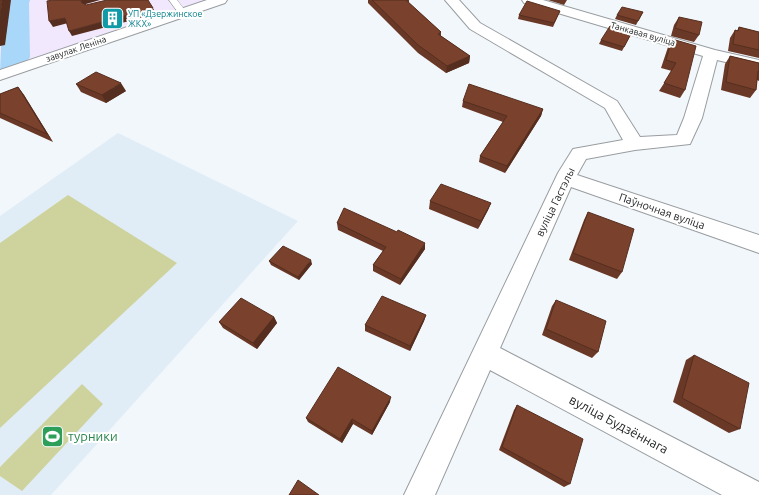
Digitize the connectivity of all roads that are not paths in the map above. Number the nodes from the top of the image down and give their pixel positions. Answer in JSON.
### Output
{"nodes":[{"id":1,"x":173,"y":0,"type":"edge"},
{"id":2,"x":220,"y":0,"type":"edge"},
{"id":3,"x":452,"y":0,"type":"edge"},
{"id":4,"x":529,"y":0,"type":"edge"},
{"id":5,"x":183,"y":13,"type":"junction"},
{"id":6,"x":711,"y":54,"type":"junction"},
{"id":7,"x":759,"y":65,"type":"edge"},
{"id":8,"x":0,"y":75,"type":"edge"},
{"id":9,"x":635,"y":144,"type":"junction"},
{"id":10,"x":565,"y":178,"type":"junction"},
{"id":11,"x":759,"y":244,"type":"edge"},
{"id":12,"x":485,"y":354,"type":"junction"},
{"id":13,"x":419,"y":495,"type":"edge"},
{"id":14,"x":753,"y":495,"type":"edge"}],
"edges":[{"from":1,"to":5,"type":"lane"},
{"from":2,"to":5,"type":"street","name":"завулак Леніна"},
{"from":3,"to":9,"type":"street"},
{"from":4,"to":6,"type":"street","name":"Танкавая вуліца"},
{"from":5,"to":8,"type":"street","name":"завулак Леніна"},
{"from":6,"to":7,"type":"street","name":"Танкавая вуліца"},
{"from":6,"to":9,"type":"street","name":"вуліца Гастэлы"},
{"from":9,"to":10,"type":"street","name":"вуліца Гастэлы"},
{"from":10,"to":11,"type":"street","name":"Паўночная вуліца"},
{"from":10,"to":12,"type":"street","name":"вуліца Гастэлы"},
{"from":12,"to":13,"type":"street","name":"вуліца Гастэлы"},
{"from":12,"to":14,"type":"street","name":"вуліца Будзённага"}]}
